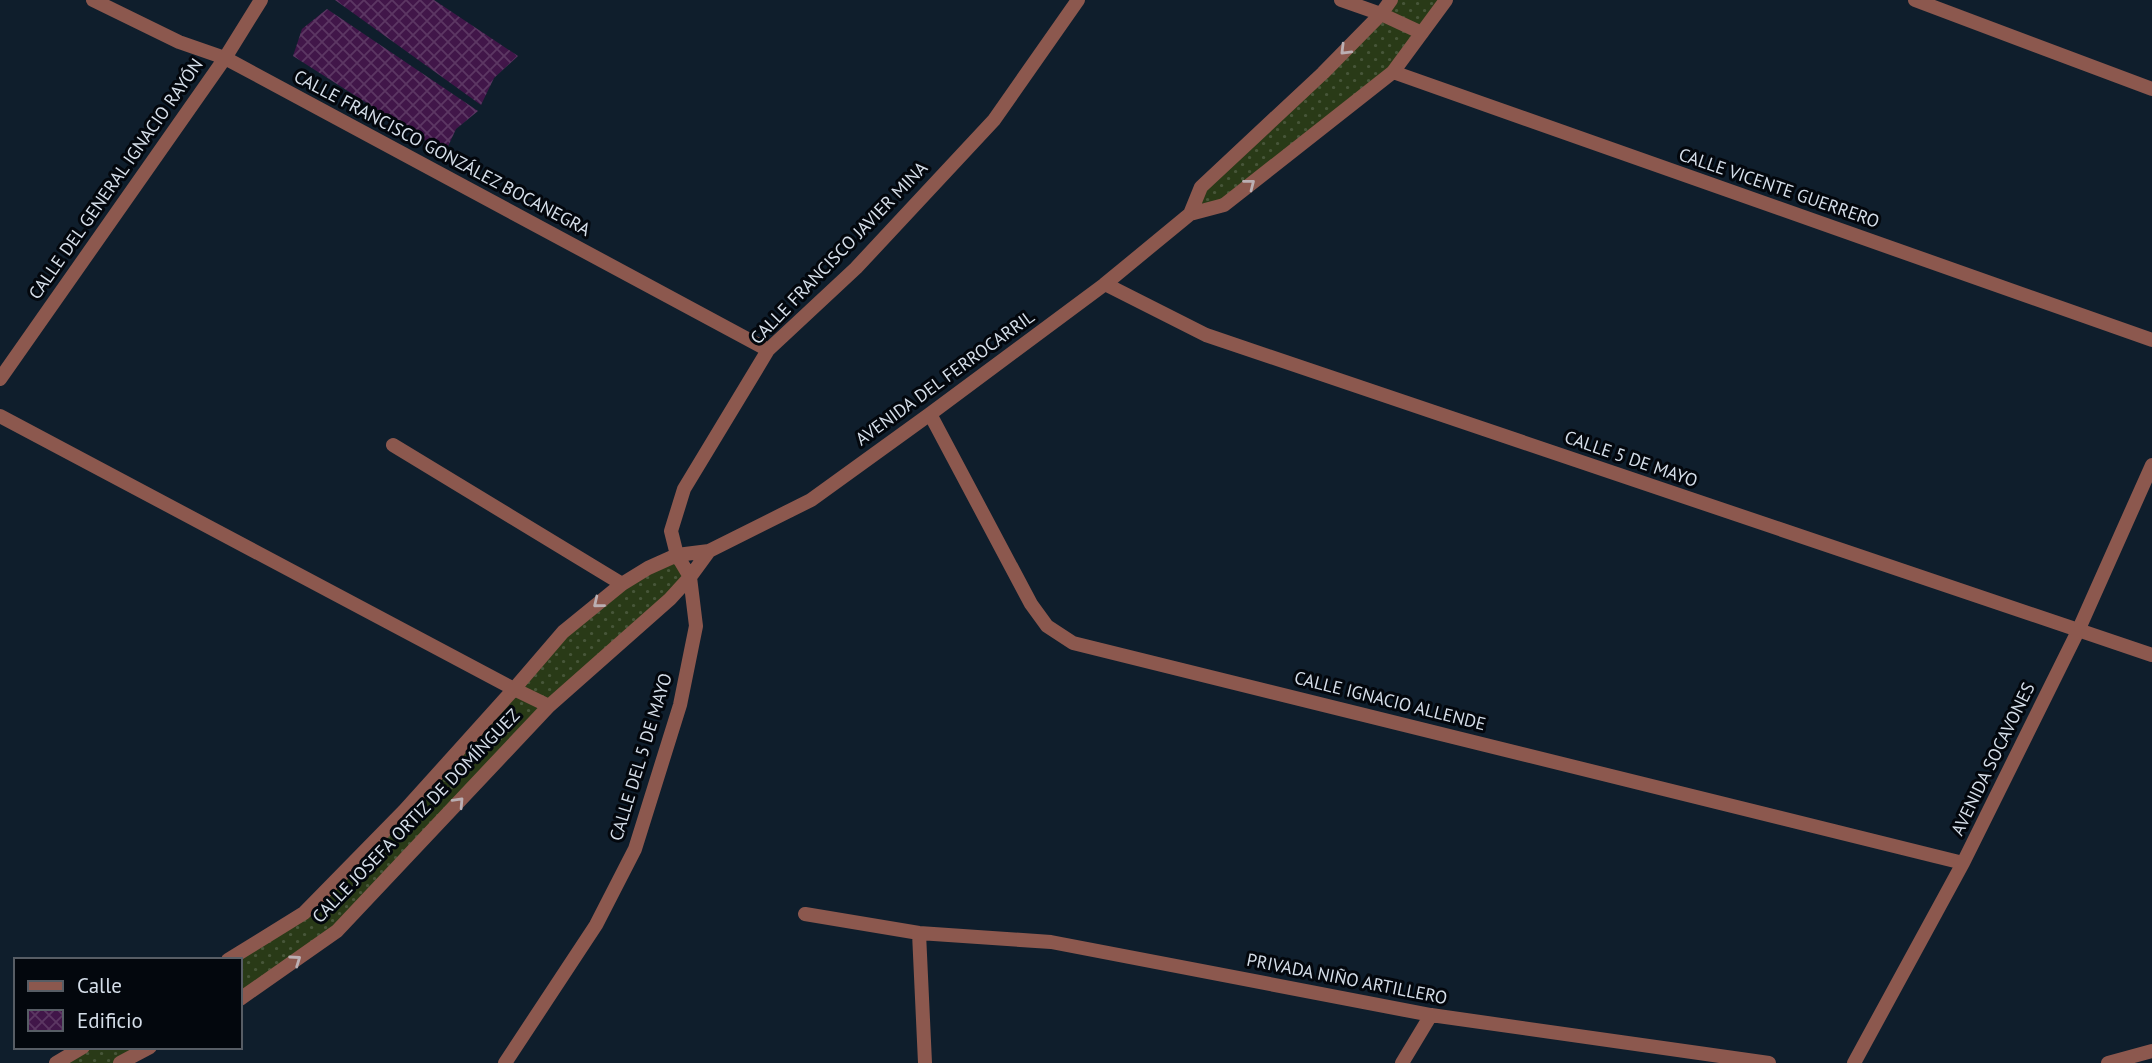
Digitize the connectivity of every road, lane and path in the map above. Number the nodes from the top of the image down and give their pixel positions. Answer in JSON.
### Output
{"nodes":[{"id":1,"x":93,"y":0,"type":"edge"},
{"id":2,"x":261,"y":0,"type":"edge"},
{"id":3,"x":1079,"y":0,"type":"edge"},
{"id":4,"x":1341,"y":0,"type":"edge"},
{"id":5,"x":1391,"y":0,"type":"edge"},
{"id":6,"x":1446,"y":0,"type":"edge"},
{"id":7,"x":1915,"y":0,"type":"edge"},
{"id":8,"x":1381,"y":14,"type":"junction"},
{"id":9,"x":1422,"y":33,"type":"junction"},
{"id":10,"x":225,"y":58,"type":"junction"},
{"id":11,"x":1393,"y":72,"type":"junction"},
{"id":12,"x":2152,"y":89,"type":"edge"},
{"id":13,"x":1190,"y":214,"type":"junction"},
{"id":14,"x":1105,"y":284,"type":"junction"},
{"id":15,"x":2152,"y":340,"type":"edge"},
{"id":16,"x":768,"y":350,"type":"junction"},
{"id":17,"x":0,"y":379,"type":"edge"},
{"id":18,"x":930,"y":414,"type":"junction"},
{"id":19,"x":0,"y":416,"type":"edge"},
{"id":20,"x":393,"y":445,"type":"dead end"},
{"id":21,"x":2152,"y":465,"type":"edge"},
{"id":22,"x":709,"y":551,"type":"junction"},
{"id":23,"x":677,"y":555,"type":"junction"},
{"id":24,"x":690,"y":577,"type":"junction"},
{"id":25,"x":622,"y":584,"type":"junction"},
{"id":26,"x":2078,"y":631,"type":"junction"},
{"id":27,"x":2152,"y":655,"type":"edge"},
{"id":28,"x":514,"y":689,"type":"junction"},
{"id":29,"x":549,"y":706,"type":"junction"},
{"id":30,"x":1963,"y":863,"type":"junction"},
{"id":31,"x":805,"y":914,"type":"dead end"},
{"id":32,"x":919,"y":933,"type":"junction"},
{"id":33,"x":231,"y":958,"type":"edge"},
{"id":34,"x":242,"y":998,"type":"edge"},
{"id":35,"x":1431,"y":1015,"type":"junction"},
{"id":36,"x":80,"y":1049,"type":"edge"},
{"id":37,"x":146,"y":1049,"type":"edge"},
{"id":38,"x":2152,"y":1051,"type":"edge"},
{"id":39,"x":56,"y":1063,"type":"edge"},
{"id":40,"x":120,"y":1063,"type":"edge"},
{"id":41,"x":505,"y":1063,"type":"edge"},
{"id":42,"x":925,"y":1063,"type":"edge"},
{"id":43,"x":1402,"y":1063,"type":"edge"},
{"id":44,"x":1769,"y":1063,"type":"edge"},
{"id":45,"x":1854,"y":1063,"type":"edge"},
{"id":46,"x":2108,"y":1063,"type":"edge"}],
"edges":[{"from":1,"to":10,"type":"street","name":"CALLE FRANCISCO GONZÁLEZ BOCANEGRA"},
{"from":2,"to":10,"type":"street","name":"CALLE DEL GENERAL IGNACIO RAYÓN"},
{"from":3,"to":16,"type":"street","name":"CALLE FRANCISCO JAVIER MINA"},
{"from":4,"to":8,"type":"street"},
{"from":5,"to":8,"type":"street","name":"AVENIDA DEL FERROCARRIL"},
{"from":6,"to":9,"type":"street","name":"AVENIDA DEL FERROCARRIL"},
{"from":7,"to":12,"type":"street"},
{"from":8,"to":9,"type":"street"},
{"from":8,"to":13,"type":"street","name":"AVENIDA DEL FERROCARRIL","one_way":true},
{"from":9,"to":11,"type":"street","name":"AVENIDA DEL FERROCARRIL"},
{"from":10,"to":16,"type":"street","name":"CALLE FRANCISCO GONZÁLEZ BOCANEGRA"},
{"from":10,"to":17,"type":"street","name":"CALLE DEL GENERAL IGNACIO RAYÓN"},
{"from":13,"to":11,"type":"street","name":"AVENIDA DEL FERROCARRIL","one_way":true},
{"from":11,"to":15,"type":"street","name":"CALLE VICENTE GUERRERO"},
{"from":13,"to":14,"type":"street","name":"AVENIDA DEL FERROCARRIL"},
{"from":14,"to":18,"type":"street","name":"AVENIDA DEL FERROCARRIL"},
{"from":14,"to":26,"type":"street","name":"CALLE 5 DE MAYO"},
{"from":16,"to":23,"type":"street","name":"CALLE FRANCISCO JAVIER MINA"},
{"from":18,"to":22,"type":"street","name":"AVENIDA DEL FERROCARRIL"},
{"from":18,"to":30,"type":"street","name":"CALLE IGNACIO ALLENDE"},
{"from":19,"to":28,"type":"street"},
{"from":20,"to":25,"type":"street"},
{"from":21,"to":26,"type":"street","name":"AVENIDA SOCAVONES"},
{"from":22,"to":23,"type":"street","name":"AVENIDA DEL FERROCARRIL"},
{"from":22,"to":24,"type":"street","name":"AVENIDA DEL FERROCARRIL"},
{"from":23,"to":24,"type":"street","name":"CALLE DEL 5 DE MAYO"},
{"from":23,"to":25,"type":"street","name":"AVENIDA DEL FERROCARRIL"},
{"from":24,"to":29,"type":"street","name":"AVENIDA DEL FERROCARRIL"},
{"from":24,"to":41,"type":"street","name":"CALLE DEL 5 DE MAYO"},
{"from":25,"to":28,"type":"street","name":"AVENIDA DEL FERROCARRIL","one_way":true},
{"from":26,"to":27,"type":"street","name":"CALLE 5 DE MAYO"},
{"from":26,"to":30,"type":"street","name":"AVENIDA SOCAVONES"},
{"from":28,"to":29,"type":"street"},
{"from":28,"to":33,"type":"street","name":"CALLE JOSEFA ORTIZ DE DOMÍNGUEZ"},
{"from":34,"to":29,"type":"street","name":"CALLE JOSEFA ORTIZ DE DOMÍNGUEZ","one_way":true},
{"from":30,"to":45,"type":"street","name":"AVENIDA SOCAVONES"},
{"from":31,"to":32,"type":"street","name":"PRIVADA NIÑO ARTILLERO"},
{"from":32,"to":35,"type":"street","name":"PRIVADA NIÑO ARTILLERO"},
{"from":32,"to":42,"type":"street"},
{"from":35,"to":43,"type":"street"},
{"from":35,"to":44,"type":"street","name":"PRIVADA NIÑO ARTILLERO"},
{"from":36,"to":39,"type":"street"},
{"from":37,"to":40,"type":"street"},
{"from":38,"to":46,"type":"street"}]}
